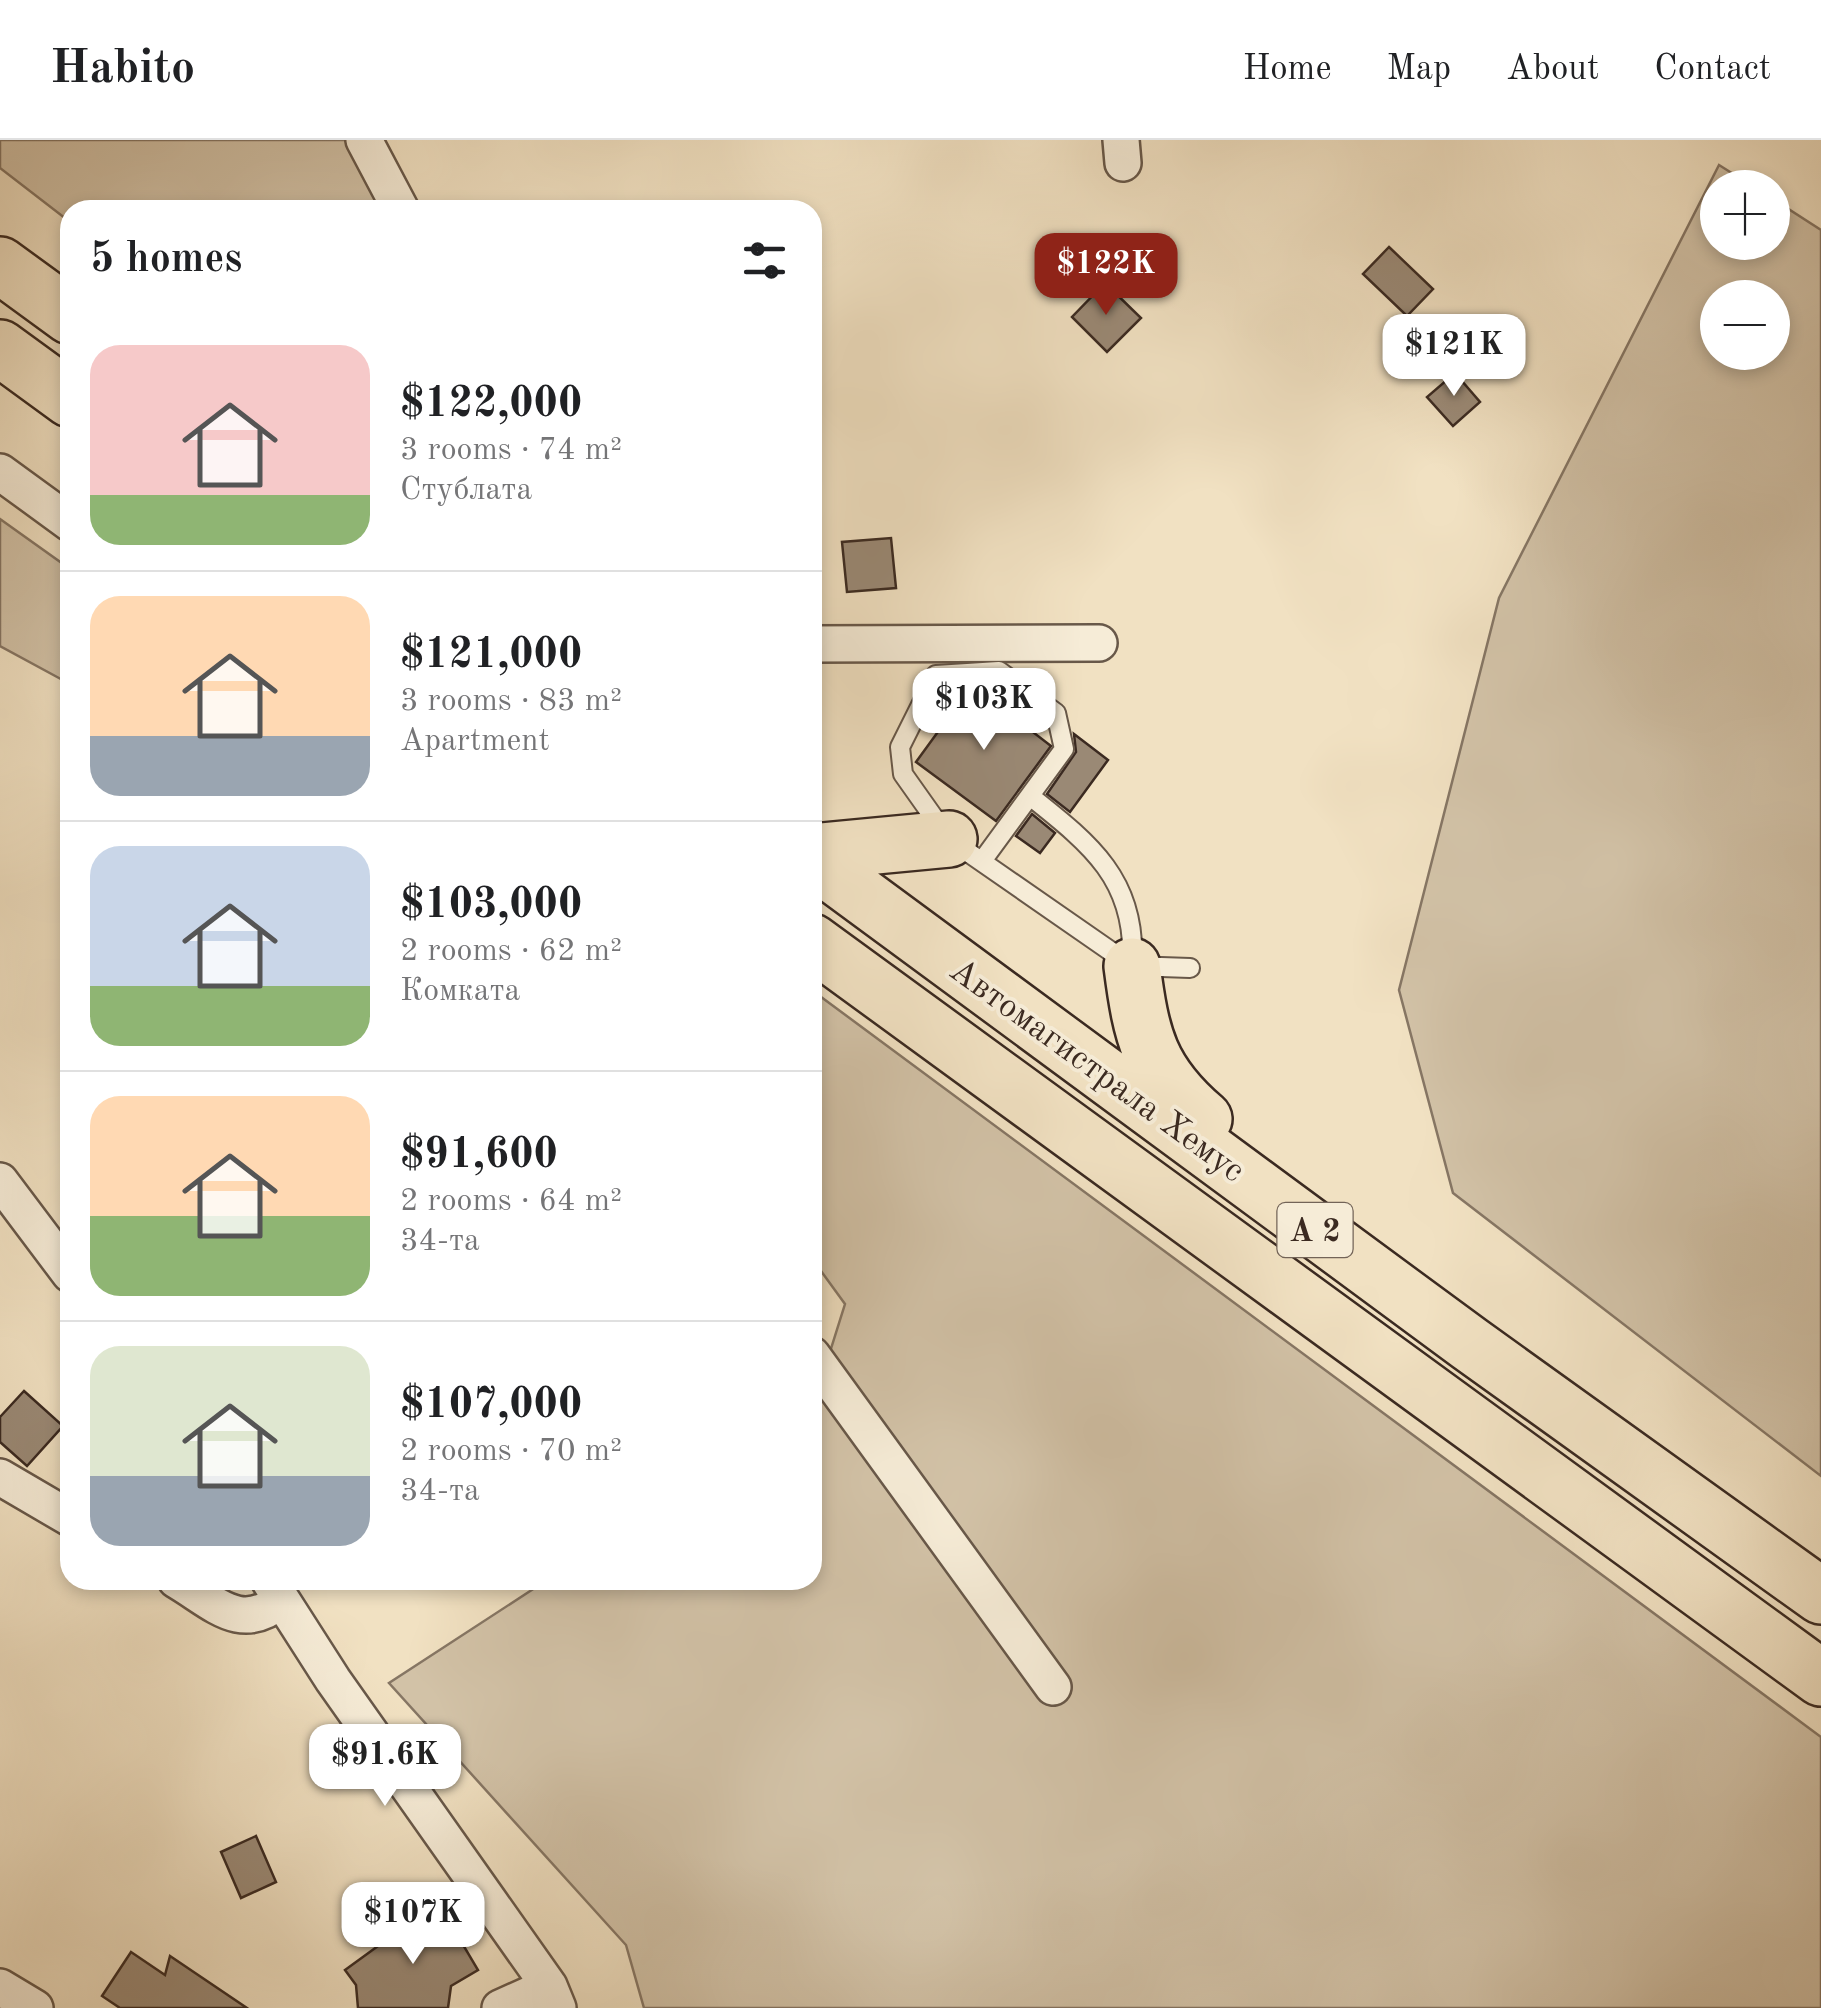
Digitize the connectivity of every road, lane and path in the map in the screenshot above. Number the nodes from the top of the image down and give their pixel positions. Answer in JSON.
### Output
{"nodes":[{"id":1,"x":364,"y":140,"type":"edge"},
{"id":2,"x":396,"y":200,"type":"edge"},
{"id":3,"x":0,"y":265,"type":"edge"},
{"id":4,"x":60,"y":309,"type":"edge"},
{"id":5,"x":0,"y":348,"type":"edge"},
{"id":6,"x":60,"y":392,"type":"edge"},
{"id":7,"x":0,"y":472,"type":"edge"},
{"id":8,"x":60,"y":517,"type":"edge"},
{"id":9,"x":1099,"y":644,"type":"dead end"},
{"id":10,"x":822,"y":645,"type":"edge"},
{"id":11,"x":936,"y":659,"type":"junction"},
{"id":12,"x":1030,"y":796,"type":"junction"},
{"id":13,"x":966,"y":850,"type":"junction"},
{"id":14,"x":822,"y":855,"type":"edge"},
{"id":15,"x":822,"y":862,"type":"edge"},
{"id":16,"x":822,"y":949,"type":"edge"},
{"id":17,"x":1132,"y":966,"type":"junction"},
{"id":18,"x":1190,"y":968,"type":"dead end"},
{"id":19,"x":0,"y":1181,"type":"edge"},
{"id":20,"x":60,"y":1261,"type":"edge"},
{"id":21,"x":1470,"y":1344,"type":"junction"},
{"id":22,"x":822,"y":1369,"type":"edge"},
{"id":23,"x":0,"y":1476,"type":"edge"},
{"id":24,"x":60,"y":1512,"type":"edge"},
{"id":25,"x":193,"y":1590,"type":"edge"},
{"id":26,"x":275,"y":1590,"type":"edge"},
{"id":27,"x":1821,"y":1596,"type":"edge"},
{"id":28,"x":1821,"y":1678,"type":"edge"},
{"id":29,"x":1053,"y":1687,"type":"dead end"},
{"id":30,"x":0,"y":1987,"type":"edge"},
{"id":31,"x":554,"y":1997,"type":"edge"},
{"id":32,"x":34,"y":2008,"type":"edge"},
{"id":33,"x":500,"y":2008,"type":"edge"}],
"edges":[{"from":1,"to":2,"type":"street"},
{"from":3,"to":4,"type":"highway"},
{"from":5,"to":6,"type":"highway"},
{"from":7,"to":8,"type":"street"},
{"from":9,"to":11,"type":"street"},
{"from":10,"to":11,"type":"street"},
{"from":11,"to":12,"type":"lane"},
{"from":11,"to":13,"type":"lane"},
{"from":12,"to":13,"type":"lane"},
{"from":12,"to":17,"type":"lane"},
{"from":13,"to":14,"type":"highway"},
{"from":13,"to":17,"type":"lane"},
{"from":15,"to":21,"type":"highway","name":"Автомагистрала Хемус","number":"A 2"},
{"from":16,"to":28,"type":"highway","name":"Автомагистрала Хемус","number":"A 2"},
{"from":17,"to":18,"type":"lane"},
{"from":17,"to":21,"type":"highway"},
{"from":19,"to":20,"type":"street"},
{"from":21,"to":27,"type":"highway","name":"Автомагистрала Хемус","number":"A 2"},
{"from":22,"to":29,"type":"street"},
{"from":23,"to":24,"type":"street"},
{"from":25,"to":26,"type":"street"},
{"from":26,"to":31,"type":"street"},
{"from":30,"to":32,"type":"street"},
{"from":31,"to":33,"type":"street"}]}
